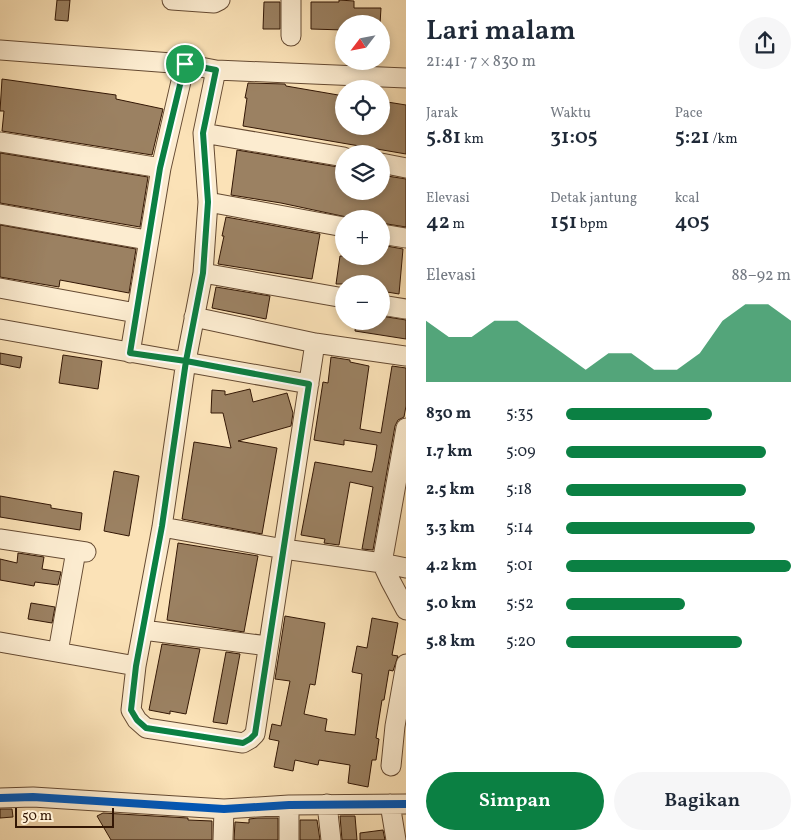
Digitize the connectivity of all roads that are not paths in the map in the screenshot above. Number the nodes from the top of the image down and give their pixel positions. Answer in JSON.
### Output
{"nodes":[{"id":1,"x":172,"y":0,"type":"edge"},
{"id":2,"x":220,"y":0,"type":"edge"},
{"id":3,"x":291,"y":0,"type":"edge"},
{"id":4,"x":291,"y":36,"type":"dead end"},
{"id":5,"x":0,"y":50,"type":"edge"},
{"id":6,"x":185,"y":64,"type":"junction"},
{"id":7,"x":216,"y":70,"type":"junction"},
{"id":8,"x":406,"y":78,"type":"edge"},
{"id":9,"x":203,"y":133,"type":"junction"},
{"id":10,"x":0,"y":142,"type":"edge"},
{"id":11,"x":335,"y":155,"type":"edge"},
{"id":12,"x":390,"y":165,"type":"edge"},
{"id":13,"x":160,"y":168,"type":"junction"},
{"id":14,"x":406,"y":168,"type":"edge"},
{"id":15,"x":208,"y":202,"type":"junction"},
{"id":16,"x":0,"y":214,"type":"edge"},
{"id":17,"x":335,"y":225,"type":"edge"},
{"id":18,"x":390,"y":235,"type":"edge"},
{"id":19,"x":406,"y":238,"type":"edge"},
{"id":20,"x":147,"y":240,"type":"junction"},
{"id":21,"x":203,"y":273,"type":"junction"},
{"id":22,"x":0,"y":288,"type":"edge"},
{"id":23,"x":335,"y":296,"type":"edge"},
{"id":24,"x":390,"y":306,"type":"edge"},
{"id":25,"x":406,"y":309,"type":"edge"},
{"id":26,"x":136,"y":313,"type":"junction"},
{"id":27,"x":194,"y":317,"type":"junction"},
{"id":28,"x":0,"y":329,"type":"edge"},
{"id":29,"x":315,"y":343,"type":"junction"},
{"id":30,"x":130,"y":353,"type":"junction"},
{"id":31,"x":406,"y":356,"type":"edge"},
{"id":32,"x":186,"y":361,"type":"junction"},
{"id":33,"x":309,"y":384,"type":"junction"},
{"id":34,"x":406,"y":428,"type":"edge"},
{"id":35,"x":162,"y":526,"type":"junction"},
{"id":36,"x":0,"y":539,"type":"edge"},
{"id":37,"x":284,"y":549,"type":"junction"},
{"id":38,"x":382,"y":563,"type":"junction"},
{"id":39,"x":406,"y":568,"type":"edge"},
{"id":40,"x":406,"y":610,"type":"edge"},
{"id":41,"x":143,"y":630,"type":"junction"},
{"id":42,"x":0,"y":642,"type":"edge"},
{"id":43,"x":268,"y":646,"type":"junction"},
{"id":44,"x":58,"y":652,"type":"junction"},
{"id":45,"x":406,"y":664,"type":"edge"},
{"id":46,"x":136,"y":666,"type":"junction"},
{"id":47,"x":391,"y":766,"type":"dead end"},
{"id":48,"x":0,"y":798,"type":"edge"},
{"id":49,"x":327,"y":804,"type":"junction"},
{"id":50,"x":398,"y":804,"type":"edge"},
{"id":51,"x":289,"y":805,"type":"junction"},
{"id":52,"x":224,"y":809,"type":"junction"},
{"id":53,"x":222,"y":840,"type":"edge"},
{"id":54,"x":289,"y":840,"type":"edge"},
{"id":55,"x":330,"y":840,"type":"edge"},
{"id":56,"x":396,"y":840,"type":"edge"}],
"edges":[{"from":1,"to":2,"type":"street"},
{"from":3,"to":4,"type":"street"},
{"from":5,"to":6,"type":"street"},
{"from":6,"to":7,"type":"street"},
{"from":6,"to":13,"type":"street"},
{"from":7,"to":8,"type":"street"},
{"from":7,"to":9,"type":"street"},
{"from":9,"to":11,"type":"street"},
{"from":9,"to":15,"type":"street"},
{"from":10,"to":13,"type":"street"},
{"from":12,"to":14,"type":"street"},
{"from":13,"to":20,"type":"street"},
{"from":15,"to":17,"type":"street"},
{"from":15,"to":21,"type":"street"},
{"from":16,"to":20,"type":"street"},
{"from":18,"to":19,"type":"street"},
{"from":20,"to":26,"type":"street"},
{"from":21,"to":23,"type":"street"},
{"from":21,"to":27,"type":"street"},
{"from":22,"to":26,"type":"street"},
{"from":24,"to":25,"type":"street"},
{"from":26,"to":30,"type":"street"},
{"from":27,"to":29,"type":"street"},
{"from":27,"to":32,"type":"street"},
{"from":28,"to":30,"type":"street"},
{"from":29,"to":31,"type":"street"},
{"from":29,"to":33,"type":"street"},
{"from":30,"to":32,"type":"street"},
{"from":32,"to":33,"type":"street"},
{"from":32,"to":35,"type":"street"},
{"from":33,"to":37,"type":"street"},
{"from":34,"to":38,"type":"street"},
{"from":35,"to":37,"type":"street"},
{"from":35,"to":41,"type":"street"},
{"from":36,"to":44,"type":"street"},
{"from":37,"to":38,"type":"street"},
{"from":37,"to":43,"type":"street"},
{"from":38,"to":39,"type":"street"},
{"from":38,"to":40,"type":"street"},
{"from":41,"to":43,"type":"street"},
{"from":41,"to":46,"type":"street"},
{"from":42,"to":44,"type":"street"},
{"from":43,"to":46,"type":"street"},
{"from":44,"to":46,"type":"street"},
{"from":45,"to":47,"type":"street"},
{"from":48,"to":52,"type":"street"},
{"from":49,"to":50,"type":"street"},
{"from":49,"to":51,"type":"street"},
{"from":49,"to":55,"type":"street"},
{"from":50,"to":56,"type":"street"},
{"from":51,"to":52,"type":"street"},
{"from":51,"to":54,"type":"street"},
{"from":52,"to":53,"type":"street"}]}
